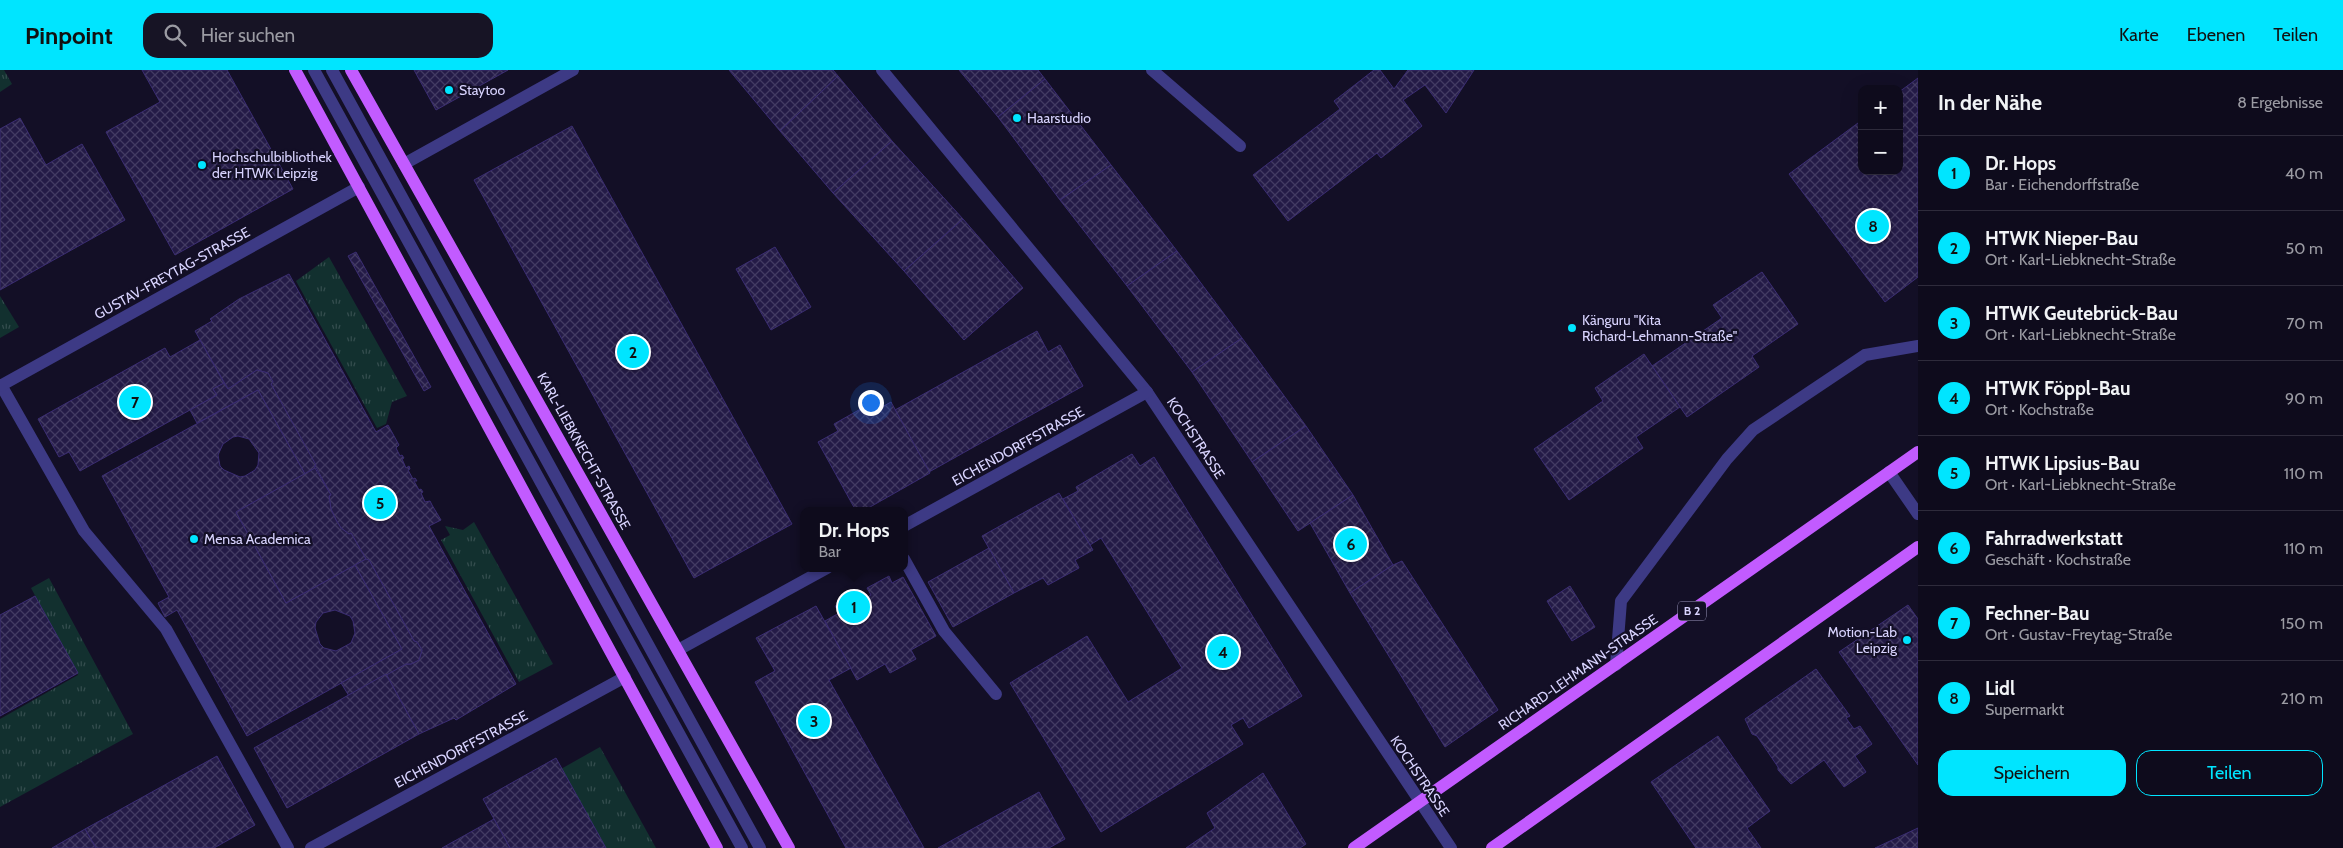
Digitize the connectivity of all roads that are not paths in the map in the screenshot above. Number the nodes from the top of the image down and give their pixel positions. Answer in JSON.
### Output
{"nodes":[{"id":1,"x":294,"y":70,"type":"edge"},
{"id":2,"x":314,"y":70,"type":"edge"},
{"id":3,"x":332,"y":70,"type":"edge"},
{"id":4,"x":351,"y":70,"type":"edge"},
{"id":5,"x":573,"y":70,"type":"edge"},
{"id":6,"x":882,"y":70,"type":"edge"},
{"id":7,"x":1152,"y":70,"type":"edge"},
{"id":8,"x":1240,"y":146,"type":"dead end"},
{"id":9,"x":404,"y":164,"type":"junction"},
{"id":10,"x":359,"y":187,"type":"junction"},
{"id":11,"x":1918,"y":346,"type":"edge"},
{"id":12,"x":0,"y":386,"type":"edge"},
{"id":13,"x":1147,"y":392,"type":"junction"},
{"id":14,"x":1918,"y":452,"type":"edge"},
{"id":15,"x":1889,"y":472,"type":"junction"},
{"id":16,"x":1918,"y":514,"type":"edge"},
{"id":17,"x":908,"y":524,"type":"edge"},
{"id":18,"x":1918,"y":547,"type":"edge"},
{"id":19,"x":908,"y":566,"type":"edge"},
{"id":20,"x":820,"y":572,"type":"edge"},
{"id":21,"x":678,"y":650,"type":"junction"},
{"id":22,"x":1616,"y":665,"type":"junction"},
{"id":23,"x":625,"y":677,"type":"junction"},
{"id":24,"x":996,"y":694,"type":"dead end"},
{"id":25,"x":1419,"y":802,"type":"junction"},
{"id":26,"x":288,"y":848,"type":"edge"},
{"id":27,"x":311,"y":848,"type":"edge"},
{"id":28,"x":717,"y":848,"type":"edge"},
{"id":29,"x":742,"y":848,"type":"edge"},
{"id":30,"x":760,"y":848,"type":"edge"},
{"id":31,"x":789,"y":848,"type":"edge"},
{"id":32,"x":1354,"y":848,"type":"edge"},
{"id":33,"x":1451,"y":848,"type":"edge"},
{"id":34,"x":1492,"y":848,"type":"edge"}],
"edges":[{"from":1,"to":10,"type":"main road"},
{"from":2,"to":29,"type":"street"},
{"from":3,"to":30,"type":"street"},
{"from":4,"to":9,"type":"main road","name":"KARL-LIEBKNECHT-STRASSE"},
{"from":5,"to":9,"type":"street"},
{"from":6,"to":13,"type":"street","name":"KOCHSTRASSE"},
{"from":7,"to":8,"type":"street"},
{"from":9,"to":21,"type":"main road","name":"KARL-LIEBKNECHT-STRASSE"},
{"from":10,"to":12,"type":"street","name":"GUSTAV-FREYTAG-STRASSE"},
{"from":10,"to":23,"type":"main road"},
{"from":11,"to":22,"type":"street"},
{"from":12,"to":26,"type":"street"},
{"from":13,"to":17,"type":"street","name":"EICHENDORFFSTRASSE"},
{"from":13,"to":25,"type":"street","name":"KOCHSTRASSE"},
{"from":14,"to":15,"type":"main road","name":"RICHARD-LEHMANN-STRASSE","number":"B 2"},
{"from":15,"to":16,"type":"street"},
{"from":15,"to":22,"type":"main road","name":"RICHARD-LEHMANN-STRASSE","number":"B 2"},
{"from":18,"to":34,"type":"main road"},
{"from":19,"to":24,"type":"street"},
{"from":20,"to":21,"type":"street"},
{"from":21,"to":31,"type":"main road","name":"KARL-LIEBKNECHT-STRASSE"},
{"from":22,"to":25,"type":"main road","name":"RICHARD-LEHMANN-STRASSE","number":"B 2"},
{"from":23,"to":27,"type":"street","name":"EICHENDORFFSTRASSE"},
{"from":23,"to":28,"type":"main road"},
{"from":25,"to":32,"type":"main road","name":"RICHARD-LEHMANN-STRASSE","number":"B 2"},
{"from":25,"to":33,"type":"street","name":"KOCHSTRASSE"}]}
